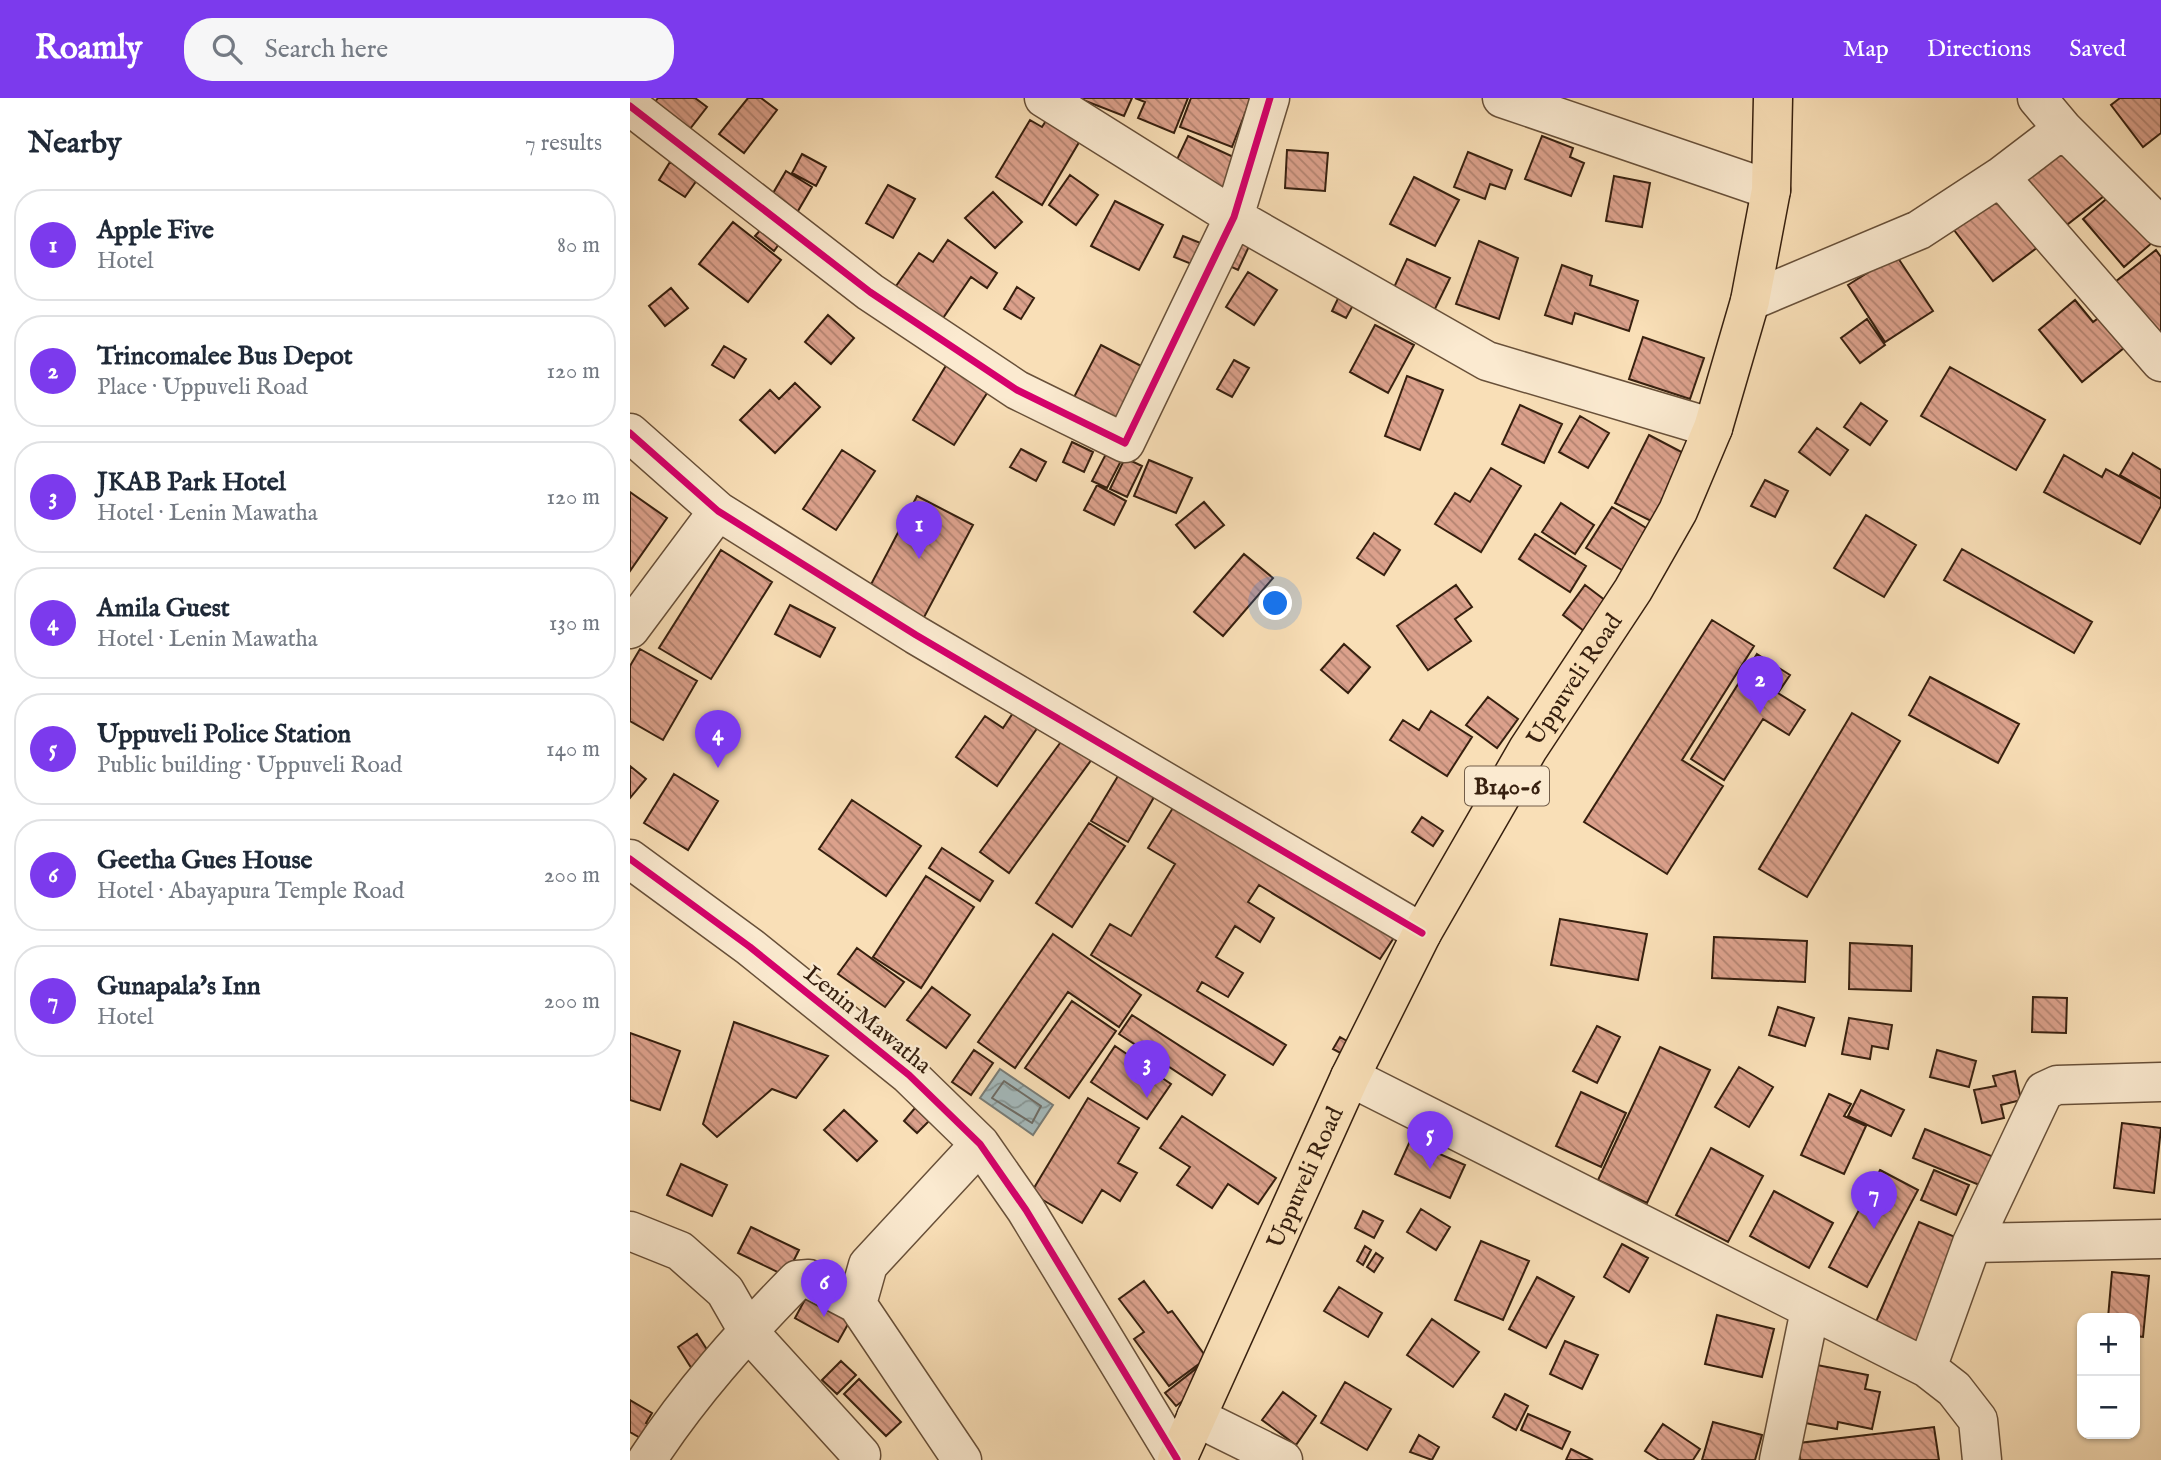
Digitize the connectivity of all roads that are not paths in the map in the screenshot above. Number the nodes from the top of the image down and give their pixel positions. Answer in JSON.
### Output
{"nodes":[{"id":1,"x":1044,"y":98,"type":"edge"},
{"id":2,"x":1270,"y":98,"type":"edge"},
{"id":3,"x":1502,"y":98,"type":"edge"},
{"id":4,"x":1773,"y":98,"type":"edge"},
{"id":5,"x":2037,"y":98,"type":"edge"},
{"id":6,"x":630,"y":106,"type":"edge"},
{"id":7,"x":2063,"y":129,"type":"junction"},
{"id":8,"x":2000,"y":177,"type":"junction"},
{"id":9,"x":1771,"y":190,"type":"junction"},
{"id":10,"x":1234,"y":217,"type":"junction"},
{"id":11,"x":2161,"y":227,"type":"edge"},
{"id":12,"x":1750,"y":301,"type":"junction"},
{"id":13,"x":2161,"y":362,"type":"edge"},
{"id":14,"x":1713,"y":428,"type":"junction"},
{"id":15,"x":630,"y":433,"type":"edge"},
{"id":16,"x":718,"y":511,"type":"junction"},
{"id":17,"x":630,"y":629,"type":"edge"},
{"id":18,"x":630,"y":859,"type":"edge"},
{"id":19,"x":1422,"y":933,"type":"junction"},
{"id":20,"x":1350,"y":1077,"type":"junction"},
{"id":21,"x":2161,"y":1082,"type":"edge"},
{"id":22,"x":980,"y":1144,"type":"junction"},
{"id":23,"x":630,"y":1231,"type":"edge"},
{"id":24,"x":2161,"y":1239,"type":"edge"},
{"id":25,"x":1972,"y":1243,"type":"junction"},
{"id":26,"x":857,"y":1304,"type":"junction"},
{"id":27,"x":1810,"y":1310,"type":"junction"},
{"id":28,"x":748,"y":1331,"type":"junction"},
{"id":29,"x":1927,"y":1368,"type":"junction"},
{"id":30,"x":1196,"y":1417,"type":"junction"},
{"id":31,"x":861,"y":1455,"type":"dead end"},
{"id":32,"x":1177,"y":1459,"type":"edge"},
{"id":33,"x":647,"y":1460,"type":"edge"},
{"id":34,"x":962,"y":1460,"type":"edge"},
{"id":35,"x":1283,"y":1460,"type":"edge"},
{"id":36,"x":1779,"y":1460,"type":"edge"},
{"id":37,"x":1982,"y":1460,"type":"edge"}],
"edges":[{"from":1,"to":10,"type":"street"},
{"from":2,"to":10,"type":"street"},
{"from":3,"to":9,"type":"street"},
{"from":4,"to":9,"type":"main road","name":"Uppuveli Road","number":"B140-6"},
{"from":5,"to":7,"type":"street"},
{"from":6,"to":10,"type":"street"},
{"from":7,"to":8,"type":"street"},
{"from":7,"to":11,"type":"street"},
{"from":8,"to":12,"type":"street"},
{"from":8,"to":13,"type":"street"},
{"from":9,"to":12,"type":"main road","name":"Uppuveli Road","number":"B140-6"},
{"from":10,"to":14,"type":"street"},
{"from":12,"to":14,"type":"main road","name":"Uppuveli Road","number":"B140-6"},
{"from":14,"to":19,"type":"main road","name":"Uppuveli Road","number":"B140-6"},
{"from":15,"to":16,"type":"street"},
{"from":16,"to":17,"type":"street"},
{"from":16,"to":19,"type":"street"},
{"from":18,"to":22,"type":"street","name":"Lenin Mawatha"},
{"from":19,"to":20,"type":"main road","name":"Uppuveli Road","number":"B140-6"},
{"from":20,"to":27,"type":"street"},
{"from":20,"to":30,"type":"main road","name":"Uppuveli Road","number":"B140-6"},
{"from":21,"to":25,"type":"street"},
{"from":22,"to":26,"type":"street"},
{"from":22,"to":32,"type":"street","name":"Lenin Mawatha"},
{"from":23,"to":28,"type":"street"},
{"from":24,"to":25,"type":"street"},
{"from":25,"to":29,"type":"street"},
{"from":26,"to":28,"type":"street"},
{"from":26,"to":34,"type":"street"},
{"from":27,"to":29,"type":"street"},
{"from":27,"to":36,"type":"street"},
{"from":28,"to":31,"type":"street"},
{"from":28,"to":33,"type":"street"},
{"from":29,"to":37,"type":"street"},
{"from":30,"to":32,"type":"main road","name":"Uppuveli Road","number":"B140-6"},
{"from":30,"to":35,"type":"street"}]}
